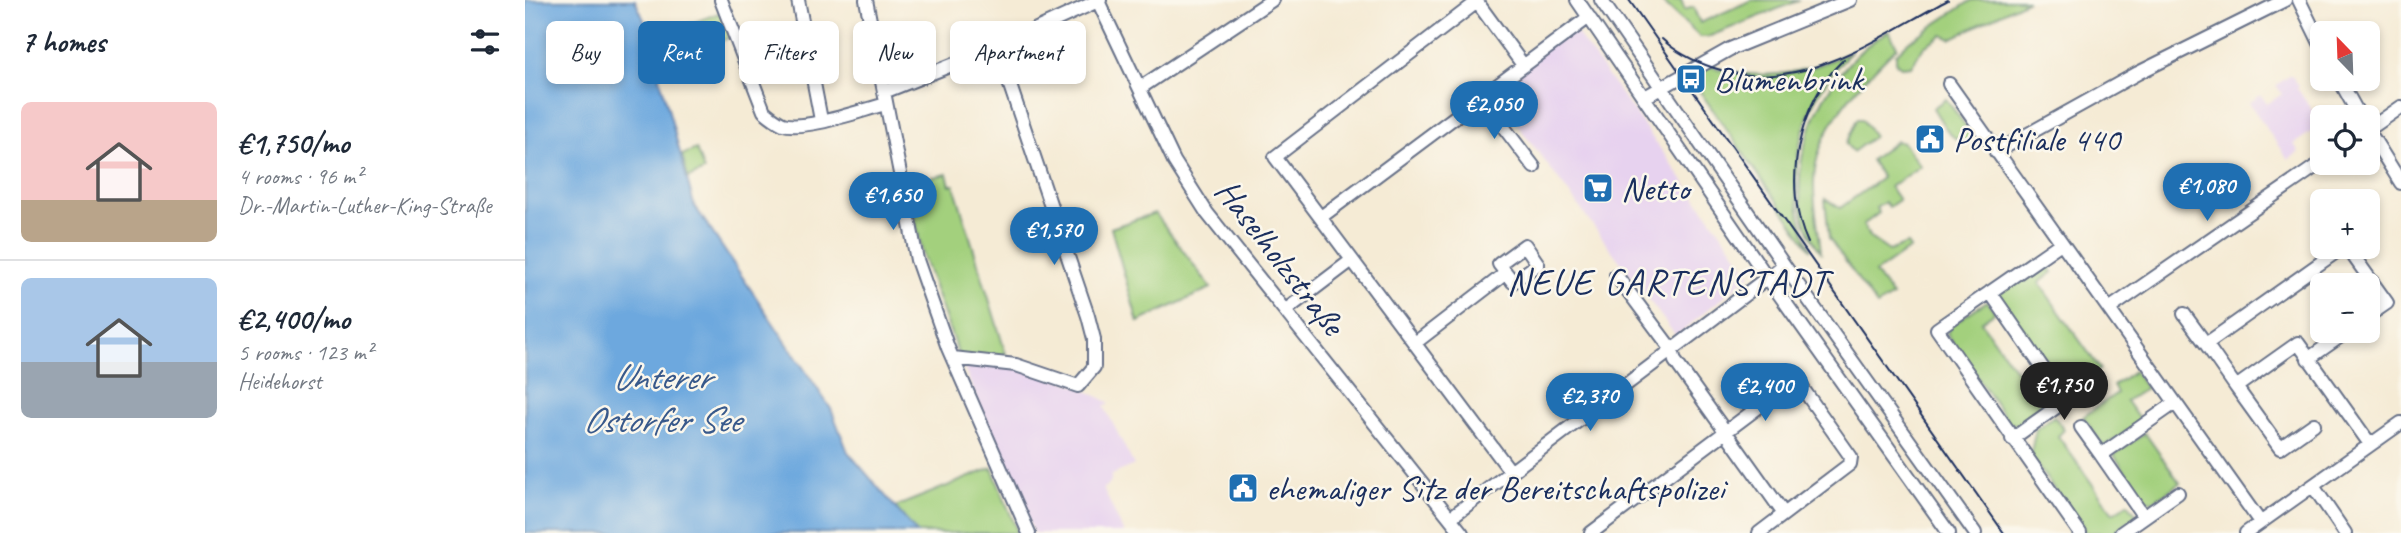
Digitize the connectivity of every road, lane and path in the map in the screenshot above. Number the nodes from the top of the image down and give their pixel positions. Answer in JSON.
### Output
{"nodes":[{"id":1,"x":721,"y":0,"type":"edge"},
{"id":2,"x":798,"y":0,"type":"edge"},
{"id":3,"x":866,"y":0,"type":"edge"},
{"id":4,"x":1272,"y":0,"type":"edge"},
{"id":5,"x":1577,"y":0,"type":"edge"},
{"id":6,"x":1601,"y":0,"type":"edge"},
{"id":7,"x":1850,"y":0,"type":"edge"},
{"id":8,"x":2285,"y":0,"type":"edge"},
{"id":9,"x":2299,"y":0,"type":"edge"},
{"id":10,"x":1092,"y":2,"type":"edge"},
{"id":11,"x":1589,"y":17,"type":"junction"},
{"id":12,"x":1052,"y":21,"type":"edge"},
{"id":13,"x":2310,"y":22,"type":"edge"},
{"id":14,"x":1523,"y":65,"type":"junction"},
{"id":15,"x":950,"y":68,"type":"edge"},
{"id":16,"x":1009,"y":84,"type":"edge"},
{"id":17,"x":1949,"y":84,"type":"dead end"},
{"id":18,"x":1662,"y":87,"type":"junction"},
{"id":19,"x":1140,"y":88,"type":"junction"},
{"id":20,"x":1481,"y":96,"type":"junction"},
{"id":21,"x":1645,"y":97,"type":"junction"},
{"id":22,"x":885,"y":98,"type":"junction"},
{"id":23,"x":2401,"y":107,"type":"edge"},
{"id":24,"x":821,"y":120,"type":"junction"},
{"id":25,"x":2380,"y":122,"type":"edge"},
{"id":26,"x":2380,"y":149,"type":"edge"},
{"id":27,"x":1996,"y":152,"type":"junction"},
{"id":28,"x":1534,"y":167,"type":"dead end"},
{"id":29,"x":2310,"y":170,"type":"edge"},
{"id":30,"x":2401,"y":183,"type":"edge"},
{"id":31,"x":1321,"y":217,"type":"junction"},
{"id":32,"x":2061,"y":243,"type":"junction"},
{"id":33,"x":2328,"y":259,"type":"edge"},
{"id":34,"x":1352,"y":260,"type":"junction"},
{"id":35,"x":1784,"y":265,"type":"junction"},
{"id":36,"x":1506,"y":273,"type":"dead end"},
{"id":37,"x":1616,"y":275,"type":"dead end"},
{"id":38,"x":1767,"y":278,"type":"junction"},
{"id":39,"x":1990,"y":292,"type":"junction"},
{"id":40,"x":2380,"y":294,"type":"edge"},
{"id":41,"x":2380,"y":308,"type":"edge"},
{"id":42,"x":2109,"y":309,"type":"junction"},
{"id":43,"x":1286,"y":310,"type":"junction"},
{"id":44,"x":2184,"y":314,"type":"dead end"},
{"id":45,"x":1415,"y":343,"type":"junction"},
{"id":46,"x":2331,"y":343,"type":"edge"},
{"id":47,"x":2206,"y":344,"type":"junction"},
{"id":48,"x":1672,"y":351,"type":"junction"},
{"id":49,"x":953,"y":358,"type":"junction"},
{"id":50,"x":2308,"y":359,"type":"junction"},
{"id":51,"x":2097,"y":378,"type":"dead end"},
{"id":52,"x":2236,"y":387,"type":"junction"},
{"id":53,"x":2065,"y":400,"type":"junction"},
{"id":54,"x":2175,"y":403,"type":"junction"},
{"id":55,"x":2401,"y":423,"type":"edge"},
{"id":56,"x":2314,"y":424,"type":"dead end"},
{"id":57,"x":2081,"y":427,"type":"dead end"},
{"id":58,"x":1725,"y":432,"type":"junction"},
{"id":59,"x":2012,"y":439,"type":"junction"},
{"id":60,"x":2370,"y":444,"type":"junction"},
{"id":61,"x":2101,"y":455,"type":"junction"},
{"id":62,"x":1511,"y":472,"type":"junction"},
{"id":63,"x":2313,"y":486,"type":"junction"},
{"id":64,"x":2178,"y":493,"type":"dead end"},
{"id":65,"x":1784,"y":514,"type":"junction"},
{"id":66,"x":2144,"y":517,"type":"junction"},
{"id":67,"x":1450,"y":518,"type":"junction"},
{"id":68,"x":2260,"y":522,"type":"junction"},
{"id":69,"x":1029,"y":533,"type":"edge"},
{"id":70,"x":1462,"y":533,"type":"edge"},
{"id":71,"x":1591,"y":533,"type":"edge"},
{"id":72,"x":1759,"y":533,"type":"edge"},
{"id":73,"x":1949,"y":533,"type":"edge"},
{"id":74,"x":1975,"y":533,"type":"edge"},
{"id":75,"x":2080,"y":533,"type":"edge"},
{"id":76,"x":2121,"y":533,"type":"edge"},
{"id":77,"x":2246,"y":533,"type":"edge"},
{"id":78,"x":2345,"y":533,"type":"edge"}],
"edges":[{"from":1,"to":24,"type":"street","name":"Haselholzstraße"},
{"from":2,"to":24,"type":"street"},
{"from":3,"to":22,"type":"street"},
{"from":4,"to":19,"type":"street"},
{"from":5,"to":11,"type":"street"},
{"from":6,"to":18,"type":"street"},
{"from":7,"to":18,"type":"street"},
{"from":8,"to":27,"type":"street"},
{"from":9,"to":13,"type":"street"},
{"from":10,"to":12,"type":"street","name":"Haselholzstraße"},
{"from":10,"to":19,"type":"street","name":"Haselholzstraße"},
{"from":11,"to":14,"type":"street"},
{"from":11,"to":21,"type":"street"},
{"from":14,"to":20,"type":"street"},
{"from":14,"to":31,"type":"street"},
{"from":15,"to":22,"type":"street","name":"Haselholzstraße"},
{"from":16,"to":49,"type":"street"},
{"from":17,"to":27,"type":"street"},
{"from":18,"to":21,"type":"street"},
{"from":18,"to":35,"type":"street"},
{"from":19,"to":43,"type":"street","name":"Haselholzstraße"},
{"from":20,"to":28,"type":"street"},
{"from":20,"to":31,"type":"street"},
{"from":21,"to":38,"type":"street"},
{"from":22,"to":24,"type":"street","name":"Haselholzstraße"},
{"from":22,"to":49,"type":"street"},
{"from":23,"to":25,"type":"street"},
{"from":26,"to":30,"type":"street"},
{"from":27,"to":32,"type":"street"},
{"from":29,"to":42,"type":"street"},
{"from":31,"to":34,"type":"street"},
{"from":32,"to":39,"type":"street"},
{"from":32,"to":42,"type":"street"},
{"from":33,"to":47,"type":"street"},
{"from":34,"to":43,"type":"street"},
{"from":34,"to":45,"type":"street"},
{"from":35,"to":38,"type":"street"},
{"from":35,"to":74,"type":"street"},
{"from":36,"to":45,"type":"street"},
{"from":37,"to":48,"type":"street"},
{"from":38,"to":48,"type":"street"},
{"from":38,"to":73,"type":"street"},
{"from":39,"to":53,"type":"street"},
{"from":39,"to":59,"type":"street"},
{"from":40,"to":41,"type":"street"},
{"from":42,"to":54,"type":"street"},
{"from":43,"to":67,"type":"street","name":"Haselholzstraße"},
{"from":44,"to":47,"type":"street"},
{"from":45,"to":62,"type":"street"},
{"from":46,"to":50,"type":"street"},
{"from":47,"to":52,"type":"street"},
{"from":48,"to":58,"type":"street"},
{"from":48,"to":62,"type":"street"},
{"from":49,"to":69,"type":"street"},
{"from":50,"to":52,"type":"street"},
{"from":50,"to":60,"type":"street"},
{"from":51,"to":53,"type":"street"},
{"from":52,"to":56,"type":"street"},
{"from":53,"to":59,"type":"street"},
{"from":54,"to":61,"type":"street"},
{"from":54,"to":68,"type":"street"},
{"from":55,"to":60,"type":"street"},
{"from":57,"to":61,"type":"street"},
{"from":58,"to":65,"type":"street"},
{"from":58,"to":65,"type":"street"},
{"from":58,"to":71,"type":"street"},
{"from":59,"to":75,"type":"street"},
{"from":60,"to":63,"type":"street"},
{"from":61,"to":66,"type":"street"},
{"from":62,"to":67,"type":"street"},
{"from":63,"to":68,"type":"street"},
{"from":63,"to":78,"type":"street"},
{"from":64,"to":66,"type":"street"},
{"from":65,"to":72,"type":"street"},
{"from":66,"to":76,"type":"street"},
{"from":67,"to":70,"type":"street","name":"Haselholzstraße"},
{"from":68,"to":77,"type":"street"}]}
